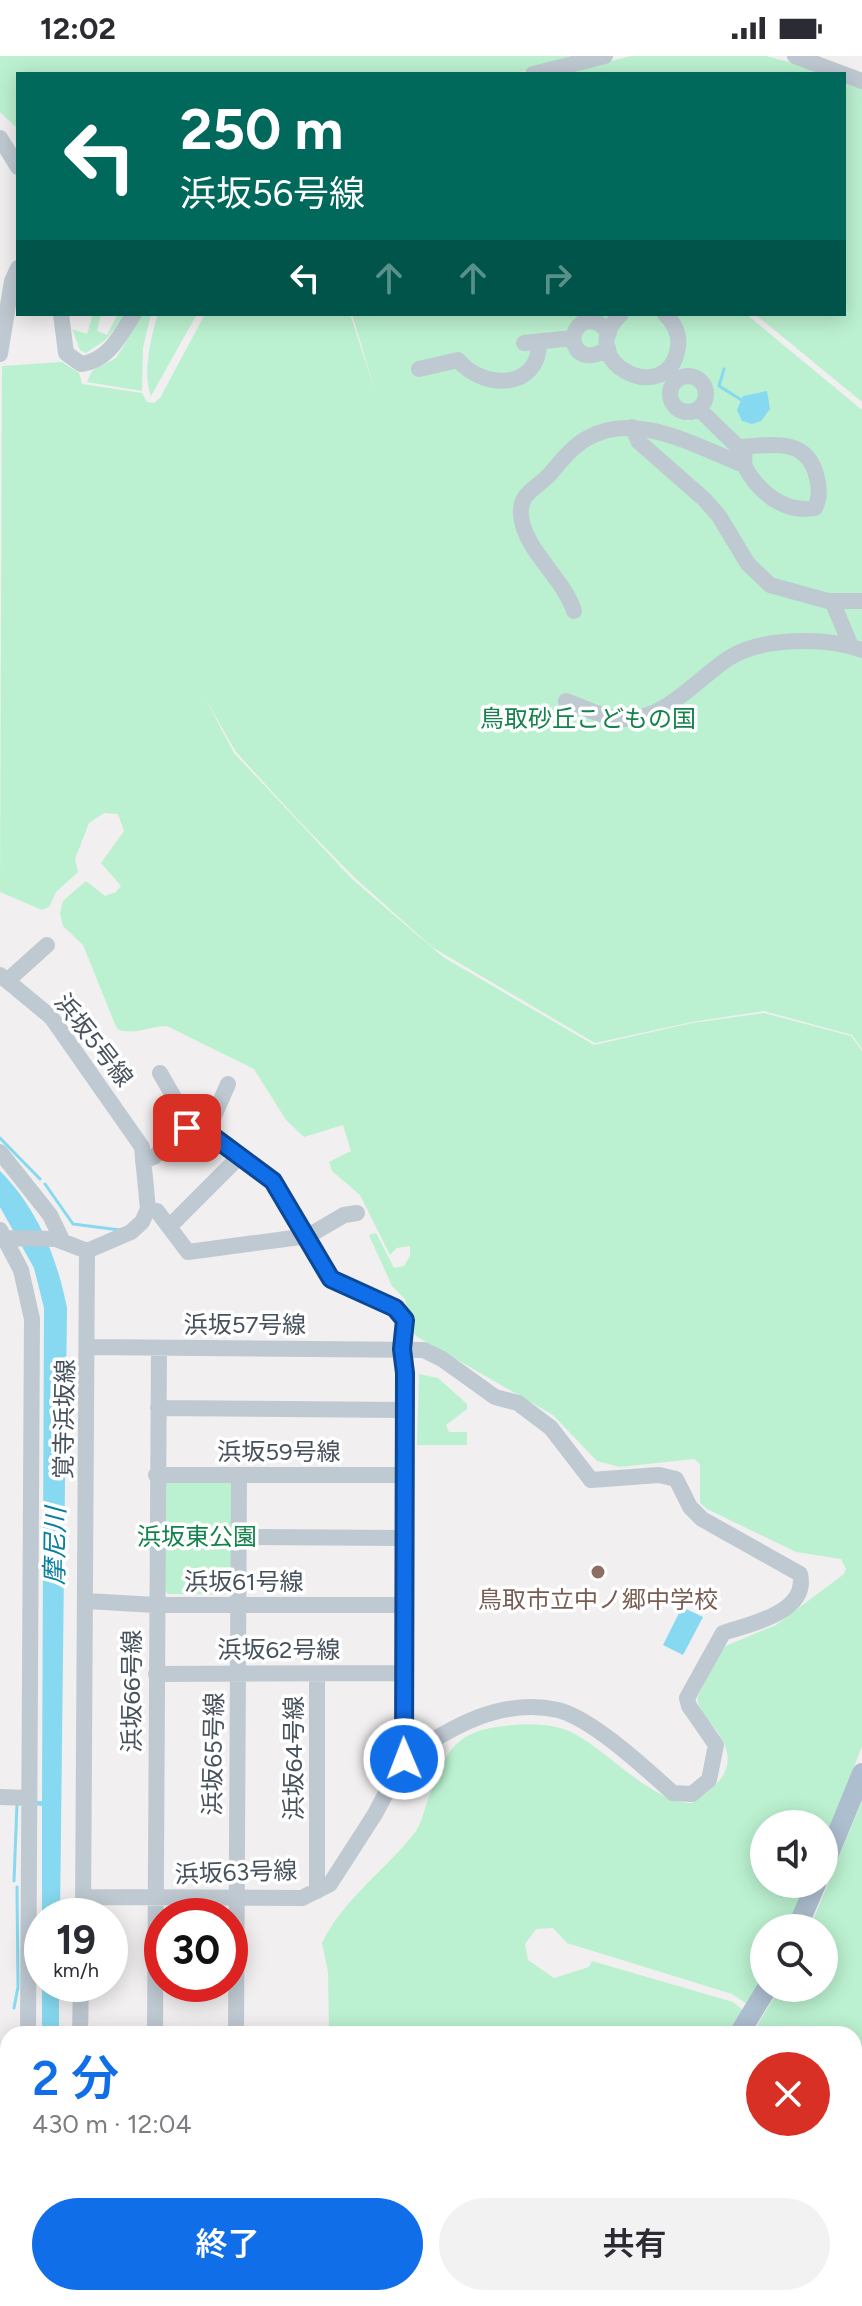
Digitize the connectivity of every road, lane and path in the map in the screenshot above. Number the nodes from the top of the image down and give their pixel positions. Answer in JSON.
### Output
{"nodes":[{"id":1,"x":605,"y":56,"type":"edge"},
{"id":2,"x":795,"y":56,"type":"edge"},
{"id":3,"x":541,"y":72,"type":"edge"},
{"id":4,"x":838,"y":72,"type":"edge"},
{"id":5,"x":0,"y":138,"type":"edge"},
{"id":6,"x":16,"y":164,"type":"edge"},
{"id":7,"x":16,"y":272,"type":"edge"},
{"id":8,"x":61,"y":316,"type":"edge"},
{"id":9,"x":133,"y":316,"type":"edge"},
{"id":10,"x":620,"y":316,"type":"edge"},
{"id":11,"x":667,"y":316,"type":"edge"},
{"id":12,"x":573,"y":338,"type":"junction"},
{"id":13,"x":609,"y":340,"type":"junction"},
{"id":14,"x":0,"y":354,"type":"edge"},
{"id":15,"x":419,"y":369,"type":"dead end"},
{"id":16,"x":670,"y":375,"type":"junction"},
{"id":17,"x":699,"y":409,"type":"junction"},
{"id":18,"x":632,"y":427,"type":"junction"},
{"id":19,"x":745,"y":447,"type":"junction"},
{"id":20,"x":744,"y":465,"type":"junction"},
{"id":21,"x":832,"y":601,"type":"junction"},
{"id":22,"x":862,"y":601,"type":"edge"},
{"id":23,"x":574,"y":611,"type":"dead end"},
{"id":24,"x":856,"y":648,"type":"edge"},
{"id":25,"x":566,"y":701,"type":"dead end"},
{"id":26,"x":47,"y":945,"type":"dead end"},
{"id":27,"x":4,"y":978,"type":"edge"},
{"id":28,"x":160,"y":1073,"type":"dead end"},
{"id":29,"x":228,"y":1084,"type":"dead end"},
{"id":30,"x":187,"y":1128,"type":"junction"},
{"id":31,"x":207,"y":1132,"type":"junction"},
{"id":32,"x":0,"y":1152,"type":"edge"},
{"id":33,"x":238,"y":1158,"type":"junction"},
{"id":34,"x":143,"y":1161,"type":"junction"},
{"id":35,"x":148,"y":1209,"type":"junction"},
{"id":36,"x":357,"y":1213,"type":"dead end"},
{"id":37,"x":170,"y":1226,"type":"junction"},
{"id":38,"x":4,"y":1236,"type":"edge"},
{"id":39,"x":308,"y":1236,"type":"junction"},
{"id":40,"x":60,"y":1241,"type":"junction"},
{"id":41,"x":87,"y":1251,"type":"junction"},
{"id":42,"x":88,"y":1347,"type":"junction"},
{"id":43,"x":159,"y":1348,"type":"junction"},
{"id":44,"x":402,"y":1349,"type":"junction"},
{"id":45,"x":158,"y":1408,"type":"junction"},
{"id":46,"x":404,"y":1410,"type":"junction"},
{"id":47,"x":156,"y":1475,"type":"junction"},
{"id":48,"x":239,"y":1475,"type":"junction"},
{"id":49,"x":403,"y":1475,"type":"junction"},
{"id":50,"x":238,"y":1537,"type":"junction"},
{"id":51,"x":402,"y":1538,"type":"junction"},
{"id":52,"x":87,"y":1601,"type":"junction"},
{"id":53,"x":155,"y":1605,"type":"junction"},
{"id":54,"x":237,"y":1605,"type":"junction"},
{"id":55,"x":402,"y":1605,"type":"junction"},
{"id":56,"x":237,"y":1672,"type":"junction"},
{"id":57,"x":403,"y":1673,"type":"junction"},
{"id":58,"x":156,"y":1674,"type":"junction"},
{"id":59,"x":317,"y":1674,"type":"junction"},
{"id":60,"x":404,"y":1759,"type":"junction"},
{"id":61,"x":862,"y":1773,"type":"edge"},
{"id":62,"x":0,"y":1797,"type":"edge"},
{"id":63,"x":29,"y":1798,"type":"junction"},
{"id":64,"x":838,"y":1833,"type":"edge"},
{"id":65,"x":317,"y":1891,"type":"junction"},
{"id":66,"x":83,"y":1897,"type":"joint"},
{"id":67,"x":155,"y":1898,"type":"joint"},
{"id":68,"x":235,"y":1898,"type":"edge"},
{"id":69,"x":248,"y":1899,"type":"edge"},
{"id":70,"x":81,"y":2002,"type":"edge"},
{"id":71,"x":155,"y":2002,"type":"edge"},
{"id":72,"x":236,"y":2002,"type":"edge"},
{"id":73,"x":758,"y":2002,"type":"edge"},
{"id":74,"x":28,"y":2026,"type":"edge"},
{"id":75,"x":80,"y":2026,"type":"edge"},
{"id":76,"x":155,"y":2026,"type":"edge"},
{"id":77,"x":236,"y":2026,"type":"edge"},
{"id":78,"x":744,"y":2026,"type":"edge"}],
"edges":[{"from":1,"to":3,"type":"street"},
{"from":2,"to":4,"type":"street"},
{"from":5,"to":6,"type":"street"},
{"from":7,"to":14,"type":"street"},
{"from":8,"to":9,"type":"street"},
{"from":10,"to":13,"type":"street"},
{"from":11,"to":16,"type":"street"},
{"from":12,"to":13,"type":"street"},
{"from":12,"to":13,"type":"street"},
{"from":12,"to":15,"type":"street"},
{"from":13,"to":16,"type":"street"},
{"from":16,"to":17,"type":"street"},
{"from":16,"to":17,"type":"street"},
{"from":17,"to":19,"type":"street"},
{"from":18,"to":20,"type":"street"},
{"from":18,"to":21,"type":"street"},
{"from":18,"to":23,"type":"street"},
{"from":19,"to":20,"type":"street"},
{"from":19,"to":20,"type":"street"},
{"from":21,"to":22,"type":"street"},
{"from":21,"to":24,"type":"street"},
{"from":24,"to":25,"type":"street"},
{"from":26,"to":27,"type":"street"},
{"from":27,"to":34,"type":"street","name":"浜坂5号線"},
{"from":28,"to":30,"type":"street"},
{"from":29,"to":31,"type":"street"},
{"from":30,"to":31,"type":"street"},
{"from":30,"to":34,"type":"street"},
{"from":31,"to":33,"type":"street"},
{"from":32,"to":40,"type":"street"},
{"from":33,"to":37,"type":"street"},
{"from":33,"to":39,"type":"street"},
{"from":34,"to":35,"type":"street","name":"浜坂5号線"},
{"from":35,"to":37,"type":"street"},
{"from":35,"to":41,"type":"street"},
{"from":36,"to":39,"type":"street"},
{"from":37,"to":39,"type":"street"},
{"from":38,"to":40,"type":"street"},
{"from":38,"to":63,"type":"street"},
{"from":39,"to":44,"type":"street","name":"浜坂63号線"},
{"from":40,"to":41,"type":"street"},
{"from":41,"to":42,"type":"street","name":"覚寺浜坂線"},
{"from":42,"to":43,"type":"street","name":"浜坂57号線"},
{"from":42,"to":52,"type":"street","name":"覚寺浜坂線"},
{"from":43,"to":44,"type":"street","name":"浜坂57号線"},
{"from":43,"to":45,"type":"street","name":"浜坂66号線"},
{"from":44,"to":46,"type":"street","name":"浜坂63号線"},
{"from":44,"to":60,"type":"street","name":"浜坂57号線"},
{"from":45,"to":46,"type":"street"},
{"from":45,"to":47,"type":"street","name":"浜坂66号線"},
{"from":46,"to":49,"type":"street","name":"浜坂63号線"},
{"from":47,"to":48,"type":"street","name":"浜坂59号線"},
{"from":47,"to":53,"type":"street","name":"浜坂66号線"},
{"from":48,"to":49,"type":"street","name":"浜坂59号線"},
{"from":48,"to":50,"type":"street","name":"浜坂65号線"},
{"from":49,"to":51,"type":"street","name":"浜坂63号線"},
{"from":50,"to":51,"type":"street"},
{"from":50,"to":54,"type":"street","name":"浜坂65号線"},
{"from":51,"to":55,"type":"street","name":"浜坂63号線"},
{"from":52,"to":53,"type":"street","name":"浜坂61号線"},
{"from":52,"to":66,"type":"street","name":"覚寺浜坂線"},
{"from":53,"to":54,"type":"street","name":"浜坂61号線"},
{"from":53,"to":58,"type":"street","name":"浜坂66号線"},
{"from":54,"to":55,"type":"street","name":"浜坂61号線"},
{"from":54,"to":56,"type":"street","name":"浜坂65号線"},
{"from":55,"to":57,"type":"street","name":"浜坂63号線"},
{"from":56,"to":58,"type":"street","name":"浜坂62号線"},
{"from":56,"to":59,"type":"street","name":"浜坂62号線"},
{"from":56,"to":68,"type":"street","name":"浜坂65号線"},
{"from":57,"to":59,"type":"street","name":"浜坂62号線"},
{"from":57,"to":60,"type":"street","name":"浜坂63号線"},
{"from":58,"to":67,"type":"street","name":"浜坂66号線"},
{"from":59,"to":65,"type":"street","name":"浜坂64号線"},
{"from":60,"to":65,"type":"street","name":"浜坂63号線"},
{"from":61,"to":64,"type":"main road"},
{"from":62,"to":63,"type":"street"},
{"from":63,"to":74,"type":"street"},
{"from":65,"to":69,"type":"street","name":"浜坂63号線"},
{"from":66,"to":67,"type":"street","name":"浜坂63号線"},
{"from":70,"to":75,"type":"street"},
{"from":71,"to":76,"type":"street","name":"浜坂66号線"},
{"from":72,"to":77,"type":"street","name":"浜坂65号線"},
{"from":73,"to":78,"type":"main road"}]}
